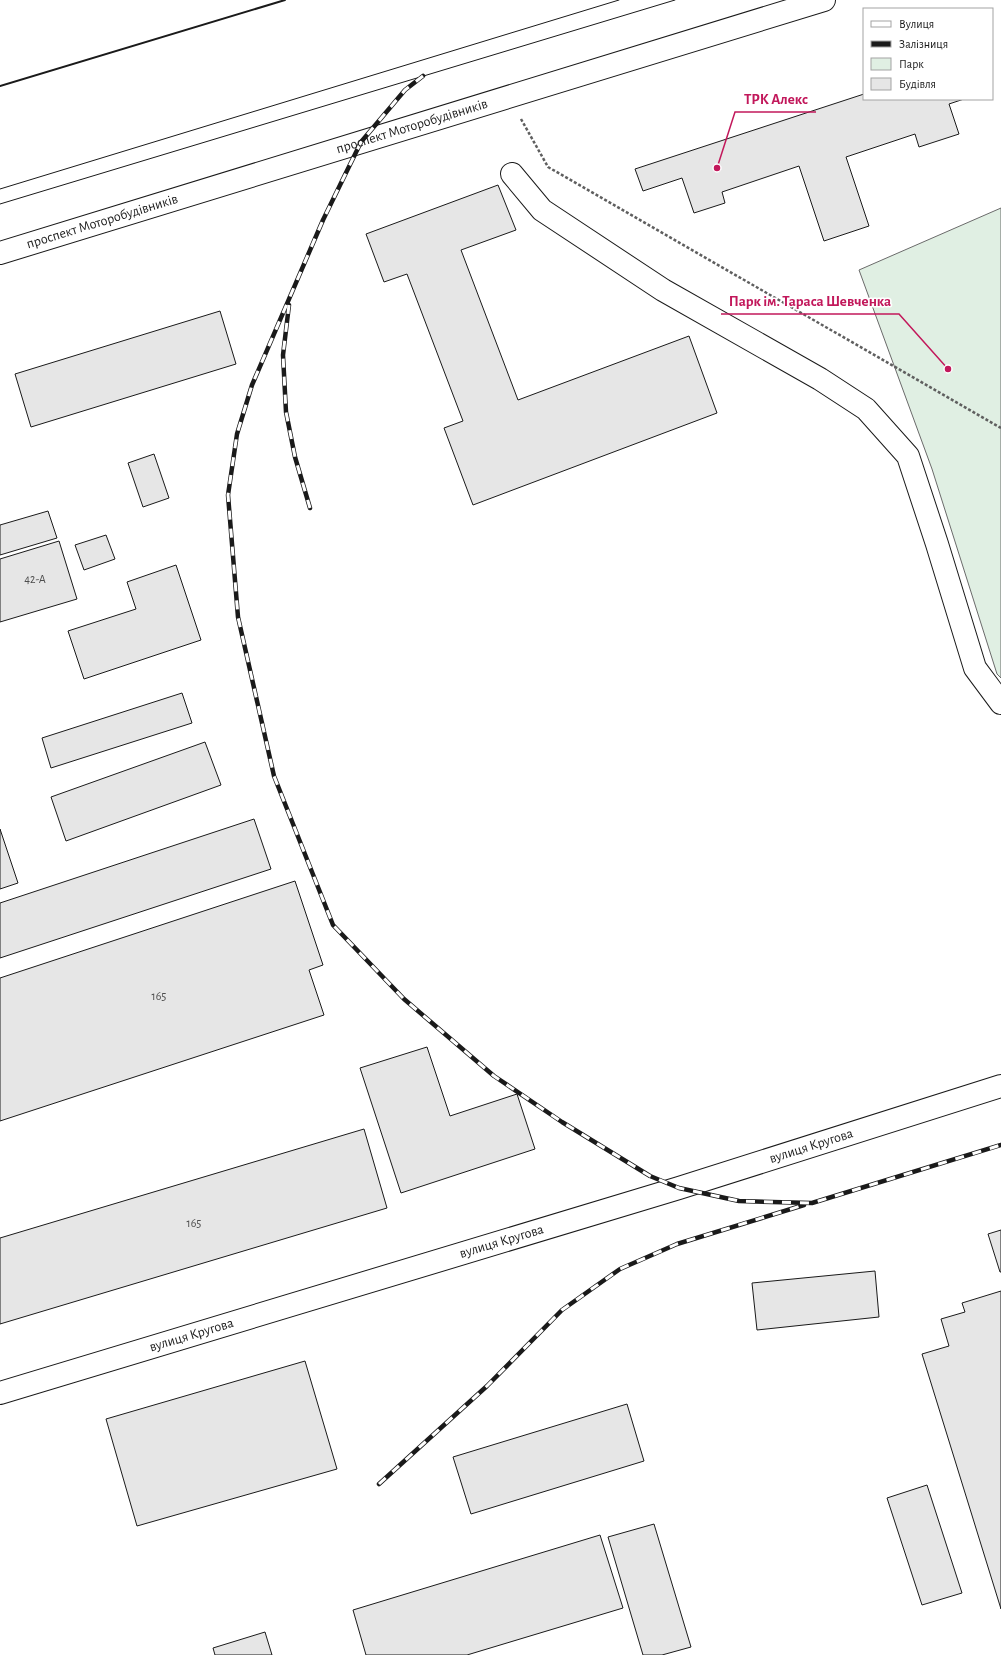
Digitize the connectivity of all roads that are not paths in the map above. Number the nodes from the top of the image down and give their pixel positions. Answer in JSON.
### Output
{"nodes":[{"id":1,"x":824,"y":0,"type":"edge"},
{"id":2,"x":512,"y":174,"type":"dead end"},
{"id":3,"x":0,"y":252,"type":"edge"},
{"id":4,"x":1001,"y":702,"type":"edge"},
{"id":5,"x":1001,"y":1086,"type":"edge"},
{"id":6,"x":0,"y":1393,"type":"edge"}],
"edges":[{"from":1,"to":3,"type":"street","name":"проспект Моторобудівників"},
{"from":2,"to":4,"type":"street"},
{"from":5,"to":6,"type":"street","name":"вулиця Кругова"}]}
